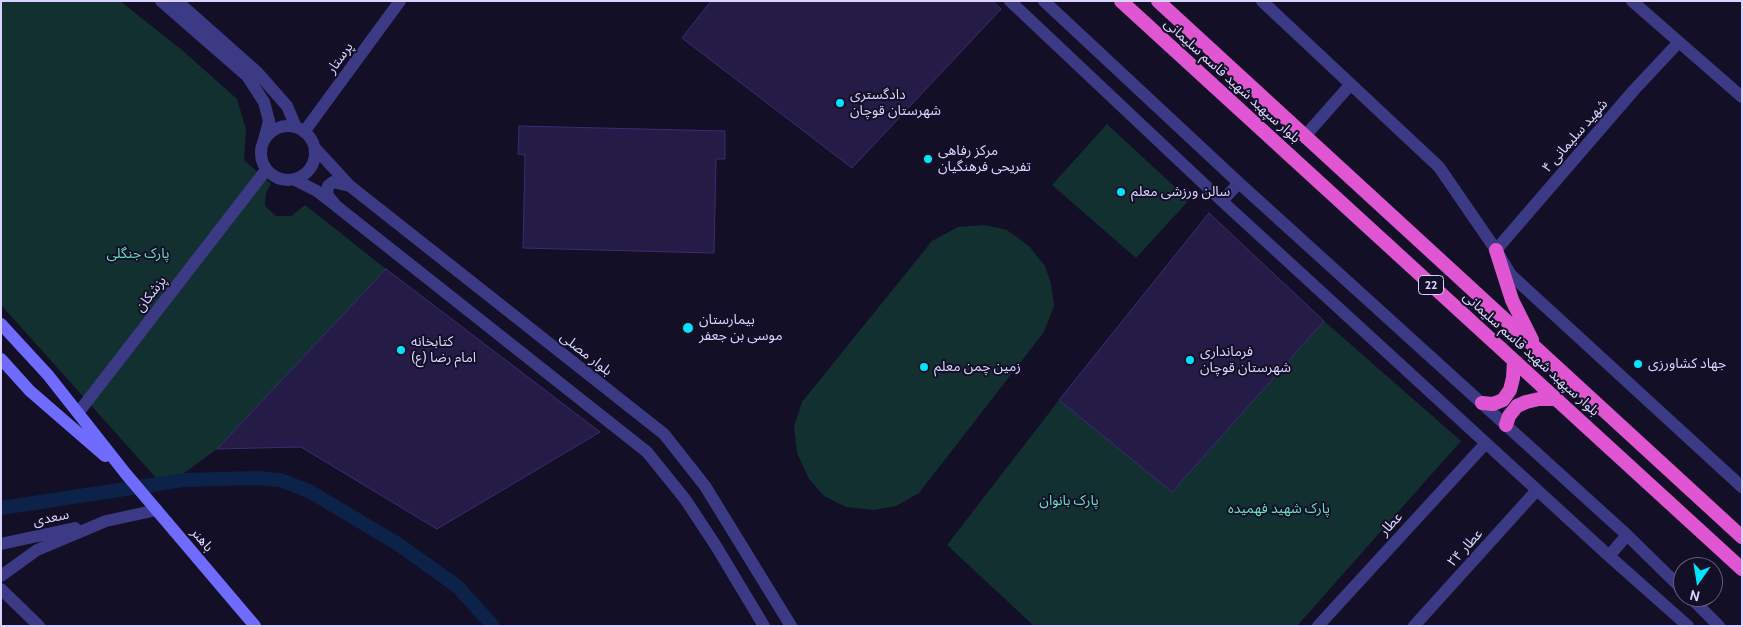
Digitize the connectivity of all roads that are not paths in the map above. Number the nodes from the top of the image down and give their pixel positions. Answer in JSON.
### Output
{"nodes":[{"id":1,"x":400,"y":1,"type":"edge"},
{"id":2,"x":1010,"y":1,"type":"edge"},
{"id":3,"x":1044,"y":1,"type":"edge"},
{"id":4,"x":1121,"y":1,"type":"edge"},
{"id":5,"x":1158,"y":1,"type":"edge"},
{"id":6,"x":1262,"y":1,"type":"edge"},
{"id":7,"x":1632,"y":1,"type":"edge"},
{"id":8,"x":170,"y":3,"type":"edge"},
{"id":9,"x":1679,"y":42,"type":"junction"},
{"id":10,"x":1351,"y":84,"type":"junction"},
{"id":11,"x":1742,"y":97,"type":"edge"},
{"id":12,"x":300,"y":130,"type":"junction"},
{"id":13,"x":1305,"y":136,"type":"junction"},
{"id":14,"x":264,"y":140,"type":"junction"},
{"id":15,"x":315,"y":148,"type":"junction"},
{"id":16,"x":266,"y":170,"type":"junction"},
{"id":17,"x":295,"y":180,"type":"junction"},
{"id":18,"x":1239,"y":184,"type":"junction"},
{"id":19,"x":350,"y":186,"type":"junction"},
{"id":20,"x":1222,"y":201,"type":"junction"},
{"id":21,"x":335,"y":205,"type":"junction"},
{"id":22,"x":1496,"y":250,"type":"junction"},
{"id":23,"x":1,"y":324,"type":"edge"},
{"id":24,"x":1536,"y":348,"type":"junction"},
{"id":25,"x":1,"y":359,"type":"edge"},
{"id":26,"x":1514,"y":360,"type":"junction"},
{"id":27,"x":1557,"y":399,"type":"junction"},
{"id":28,"x":1482,"y":403,"type":"junction"},
{"id":29,"x":78,"y":413,"type":"junction"},
{"id":30,"x":1506,"y":425,"type":"junction"},
{"id":31,"x":1486,"y":443,"type":"junction"},
{"id":32,"x":126,"y":474,"type":"junction"},
{"id":33,"x":1742,"y":487,"type":"edge"},
{"id":34,"x":1537,"y":490,"type":"junction"},
{"id":35,"x":157,"y":510,"type":"junction"},
{"id":36,"x":106,"y":521,"type":"junction"},
{"id":37,"x":1627,"y":535,"type":"junction"},
{"id":38,"x":1742,"y":537,"type":"edge"},
{"id":39,"x":1,"y":544,"type":"edge"},
{"id":40,"x":1609,"y":556,"type":"junction"},
{"id":41,"x":1742,"y":569,"type":"edge"},
{"id":42,"x":1,"y":576,"type":"edge"},
{"id":43,"x":1673,"y":580,"type":"edge"},
{"id":44,"x":1,"y":589,"type":"edge"},
{"id":45,"x":1700,"y":607,"type":"edge"},
{"id":46,"x":1423,"y":623,"type":"edge"},
{"id":47,"x":39,"y":626,"type":"edge"},
{"id":48,"x":255,"y":626,"type":"edge"},
{"id":49,"x":764,"y":626,"type":"edge"},
{"id":50,"x":791,"y":626,"type":"edge"},
{"id":51,"x":1318,"y":626,"type":"edge"},
{"id":52,"x":1688,"y":626,"type":"edge"},
{"id":53,"x":1719,"y":626,"type":"edge"}],
"edges":[{"from":1,"to":12,"type":"street","name":"پرستار"},
{"from":2,"to":20,"type":"street"},
{"from":3,"to":18,"type":"street"},
{"from":4,"to":26,"type":"highway","name":"بلوار سپهبد شهید قاسم سلیمانی","number":"22"},
{"from":5,"to":13,"type":"highway","name":"بلوار سپهبد شهید قاسم سلیمانی","number":"22"},
{"from":6,"to":10,"type":"street"},
{"from":7,"to":9,"type":"street"},
{"from":8,"to":12,"type":"street"},
{"from":8,"to":14,"type":"street"},
{"from":9,"to":11,"type":"street"},
{"from":9,"to":22,"type":"street","name":"شهید سلیمانی ۴"},
{"from":10,"to":13,"type":"street"},
{"from":10,"to":22,"type":"street"},
{"from":12,"to":14,"type":"street"},
{"from":12,"to":15,"type":"street"},
{"from":13,"to":24,"type":"highway","name":"بلوار سپهبد شهید قاسم سلیمانی","number":"22"},
{"from":14,"to":16,"type":"street"},
{"from":15,"to":17,"type":"street"},
{"from":15,"to":19,"type":"street","name":"بلوار مصلی"},
{"from":16,"to":17,"type":"street"},
{"from":16,"to":29,"type":"street","name":"پزشکان"},
{"from":17,"to":21,"type":"street"},
{"from":18,"to":20,"type":"street"},
{"from":18,"to":28,"type":"street"},
{"from":19,"to":21,"type":"street"},
{"from":19,"to":50,"type":"street","name":"بلوار مصلی"},
{"from":20,"to":31,"type":"street"},
{"from":21,"to":49,"type":"street"},
{"from":22,"to":24,"type":"highway"},
{"from":22,"to":33,"type":"street"},
{"from":23,"to":29,"type":"main road","name":"باهنر"},
{"from":24,"to":38,"type":"highway","name":"بلوار سپهبد شهید قاسم سلیمانی","number":"22"},
{"from":25,"to":32,"type":"main road","name":"باهنر"},
{"from":26,"to":27,"type":"highway","name":"بلوار سپهبد شهید قاسم سلیمانی","number":"22"},
{"from":26,"to":28,"type":"highway"},
{"from":27,"to":30,"type":"highway"},
{"from":27,"to":41,"type":"highway","name":"بلوار سپهبد شهید قاسم سلیمانی","number":"22"},
{"from":28,"to":30,"type":"street"},
{"from":29,"to":32,"type":"main road","name":"باهنر"},
{"from":30,"to":37,"type":"street"},
{"from":31,"to":34,"type":"street"},
{"from":31,"to":51,"type":"street","name":"عطار"},
{"from":32,"to":35,"type":"main road","name":"باهنر"},
{"from":34,"to":40,"type":"street"},
{"from":34,"to":46,"type":"street","name":"عطار ۲۴"},
{"from":35,"to":36,"type":"street"},
{"from":35,"to":48,"type":"main road","name":"باهنر"},
{"from":36,"to":39,"type":"street","name":"سعدی"},
{"from":36,"to":42,"type":"street"},
{"from":37,"to":40,"type":"street"},
{"from":37,"to":43,"type":"street"},
{"from":40,"to":52,"type":"street"},
{"from":44,"to":47,"type":"street"},
{"from":45,"to":53,"type":"street"}]}
